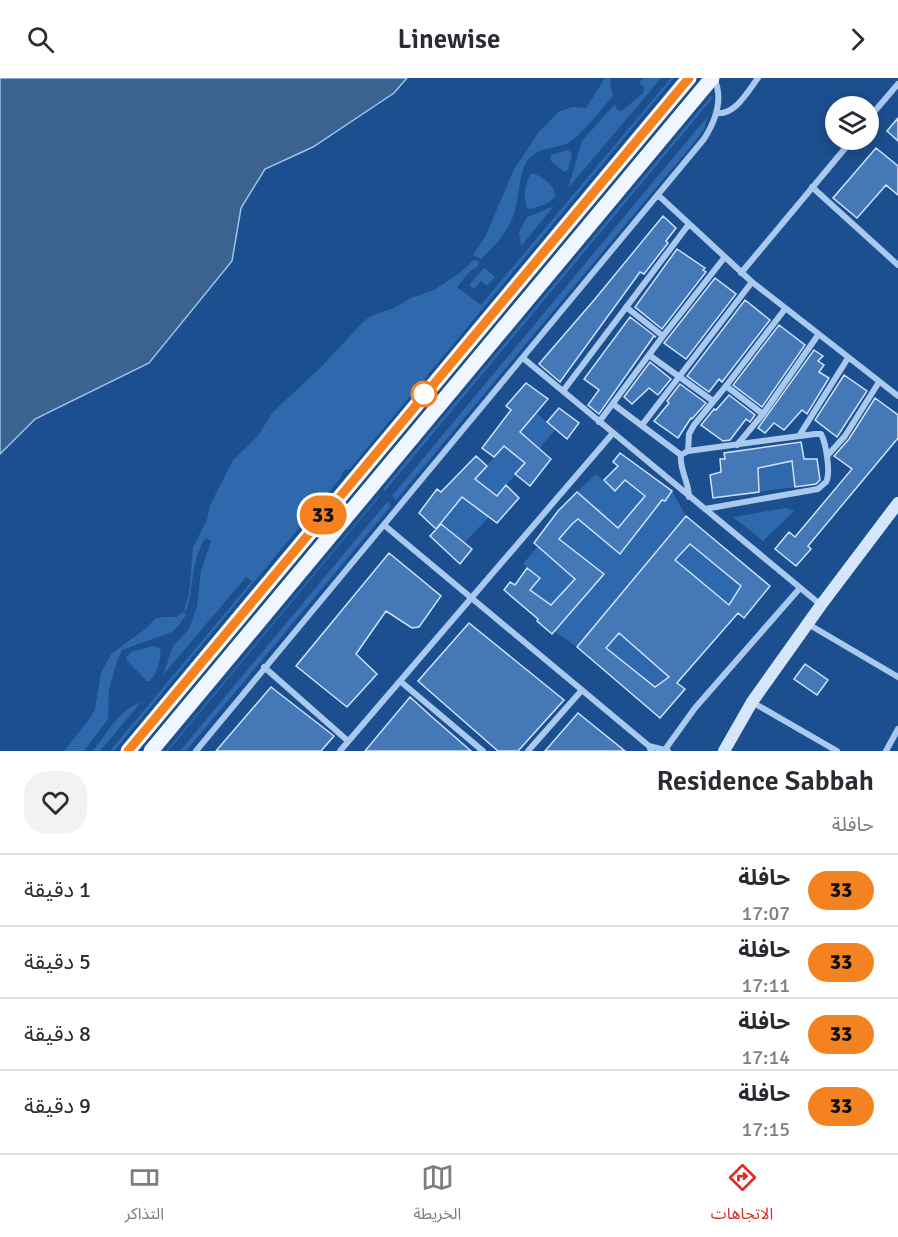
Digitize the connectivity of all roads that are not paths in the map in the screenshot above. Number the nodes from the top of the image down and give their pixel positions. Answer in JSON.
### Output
{"nodes":[{"id":1,"x":688,"y":78,"type":"edge"},
{"id":2,"x":713,"y":78,"type":"edge"},
{"id":3,"x":758,"y":78,"type":"edge"},
{"id":4,"x":898,"y":84,"type":"edge"},
{"id":5,"x":879,"y":106,"type":"edge"},
{"id":6,"x":716,"y":113,"type":"junction"},
{"id":7,"x":843,"y":150,"type":"edge"},
{"id":8,"x":812,"y":187,"type":"junction"},
{"id":9,"x":658,"y":195,"type":"junction"},
{"id":10,"x":689,"y":224,"type":"junction"},
{"id":11,"x":724,"y":258,"type":"junction"},
{"id":12,"x":898,"y":266,"type":"edge"},
{"id":13,"x":741,"y":273,"type":"junction"},
{"id":14,"x":752,"y":282,"type":"junction"},
{"id":15,"x":626,"y":307,"type":"junction"},
{"id":16,"x":785,"y":309,"type":"junction"},
{"id":17,"x":818,"y":335,"type":"junction"},
{"id":18,"x":663,"y":336,"type":"junction"},
{"id":19,"x":649,"y":355,"type":"junction"},
{"id":20,"x":523,"y":358,"type":"junction"},
{"id":21,"x":848,"y":358,"type":"junction"},
{"id":22,"x":680,"y":377,"type":"junction"},
{"id":23,"x":879,"y":382,"type":"junction"},
{"id":24,"x":726,"y":387,"type":"junction"},
{"id":25,"x":563,"y":391,"type":"junction"},
{"id":26,"x":898,"y":396,"type":"edge"},
{"id":27,"x":713,"y":401,"type":"junction"},
{"id":28,"x":613,"y":404,"type":"junction"},
{"id":29,"x":763,"y":414,"type":"junction"},
{"id":30,"x":599,"y":422,"type":"junction"},
{"id":31,"x":642,"y":425,"type":"junction"},
{"id":32,"x":613,"y":433,"type":"junction"},
{"id":33,"x":799,"y":435,"type":"junction"},
{"id":34,"x":737,"y":445,"type":"junction"},
{"id":35,"x":688,"y":451,"type":"junction"},
{"id":36,"x":681,"y":455,"type":"junction"},
{"id":37,"x":827,"y":456,"type":"junction"},
{"id":38,"x":689,"y":497,"type":"junction"},
{"id":39,"x":898,"y":503,"type":"edge"},
{"id":40,"x":705,"y":509,"type":"junction"},
{"id":41,"x":384,"y":525,"type":"junction"},
{"id":42,"x":800,"y":588,"type":"junction"},
{"id":43,"x":472,"y":598,"type":"junction"},
{"id":44,"x":821,"y":605,"type":"junction"},
{"id":45,"x":807,"y":624,"type":"junction"},
{"id":46,"x":264,"y":667,"type":"junction"},
{"id":47,"x":898,"y":677,"type":"edge"},
{"id":48,"x":400,"y":681,"type":"junction"},
{"id":49,"x":582,"y":690,"type":"junction"},
{"id":50,"x":752,"y":702,"type":"junction"},
{"id":51,"x":898,"y":729,"type":"edge"},
{"id":52,"x":348,"y":741,"type":"junction"},
{"id":53,"x":650,"y":749,"type":"edge"},
{"id":54,"x":128,"y":751,"type":"edge"},
{"id":55,"x":151,"y":751,"type":"edge"},
{"id":56,"x":196,"y":751,"type":"edge"},
{"id":57,"x":340,"y":751,"type":"edge"},
{"id":58,"x":483,"y":751,"type":"edge"},
{"id":59,"x":528,"y":751,"type":"edge"},
{"id":60,"x":666,"y":751,"type":"edge"},
{"id":61,"x":724,"y":751,"type":"edge"},
{"id":62,"x":837,"y":751,"type":"edge"},
{"id":63,"x":886,"y":751,"type":"edge"}],
"edges":[{"from":1,"to":54,"type":"main road"},
{"from":2,"to":6,"type":"street"},
{"from":2,"to":55,"type":"main road"},
{"from":3,"to":6,"type":"street"},
{"from":4,"to":5,"type":"street"},
{"from":6,"to":9,"type":"street"},
{"from":7,"to":8,"type":"street"},
{"from":8,"to":12,"type":"street"},
{"from":8,"to":13,"type":"street"},
{"from":9,"to":10,"type":"street"},
{"from":9,"to":20,"type":"street"},
{"from":10,"to":11,"type":"street"},
{"from":10,"to":15,"type":"street"},
{"from":11,"to":13,"type":"street"},
{"from":11,"to":18,"type":"street"},
{"from":13,"to":14,"type":"street"},
{"from":14,"to":16,"type":"street"},
{"from":14,"to":22,"type":"street"},
{"from":15,"to":18,"type":"street"},
{"from":15,"to":25,"type":"street"},
{"from":16,"to":17,"type":"street"},
{"from":16,"to":24,"type":"street"},
{"from":17,"to":21,"type":"street"},
{"from":17,"to":29,"type":"street"},
{"from":18,"to":19,"type":"street"},
{"from":19,"to":22,"type":"street"},
{"from":19,"to":28,"type":"street"},
{"from":20,"to":25,"type":"street"},
{"from":20,"to":41,"type":"street"},
{"from":21,"to":23,"type":"street"},
{"from":21,"to":33,"type":"street"},
{"from":22,"to":27,"type":"street"},
{"from":22,"to":31,"type":"street"},
{"from":23,"to":26,"type":"street"},
{"from":23,"to":37,"type":"street"},
{"from":24,"to":27,"type":"street"},
{"from":24,"to":29,"type":"street"},
{"from":25,"to":30,"type":"street"},
{"from":27,"to":35,"type":"street"},
{"from":28,"to":30,"type":"street"},
{"from":28,"to":31,"type":"street"},
{"from":29,"to":34,"type":"street"},
{"from":30,"to":32,"type":"street"},
{"from":31,"to":36,"type":"street"},
{"from":32,"to":38,"type":"street"},
{"from":32,"to":43,"type":"street"},
{"from":33,"to":34,"type":"street"},
{"from":33,"to":37,"type":"street"},
{"from":34,"to":35,"type":"street"},
{"from":35,"to":36,"type":"street"},
{"from":36,"to":38,"type":"street"},
{"from":37,"to":40,"type":"street"},
{"from":38,"to":40,"type":"street"},
{"from":39,"to":44,"type":"main road"},
{"from":40,"to":42,"type":"street"},
{"from":41,"to":43,"type":"street"},
{"from":41,"to":46,"type":"street"},
{"from":42,"to":44,"type":"street"},
{"from":42,"to":60,"type":"street"},
{"from":43,"to":48,"type":"street"},
{"from":43,"to":49,"type":"street"},
{"from":44,"to":45,"type":"main road"},
{"from":45,"to":47,"type":"street"},
{"from":45,"to":50,"type":"main road"},
{"from":46,"to":52,"type":"street"},
{"from":46,"to":56,"type":"street"},
{"from":48,"to":52,"type":"street"},
{"from":48,"to":58,"type":"street"},
{"from":49,"to":53,"type":"street"},
{"from":49,"to":59,"type":"street"},
{"from":50,"to":61,"type":"main road"},
{"from":50,"to":62,"type":"street"},
{"from":51,"to":63,"type":"street"},
{"from":52,"to":57,"type":"street"},
{"from":53,"to":60,"type":"street"}]}
